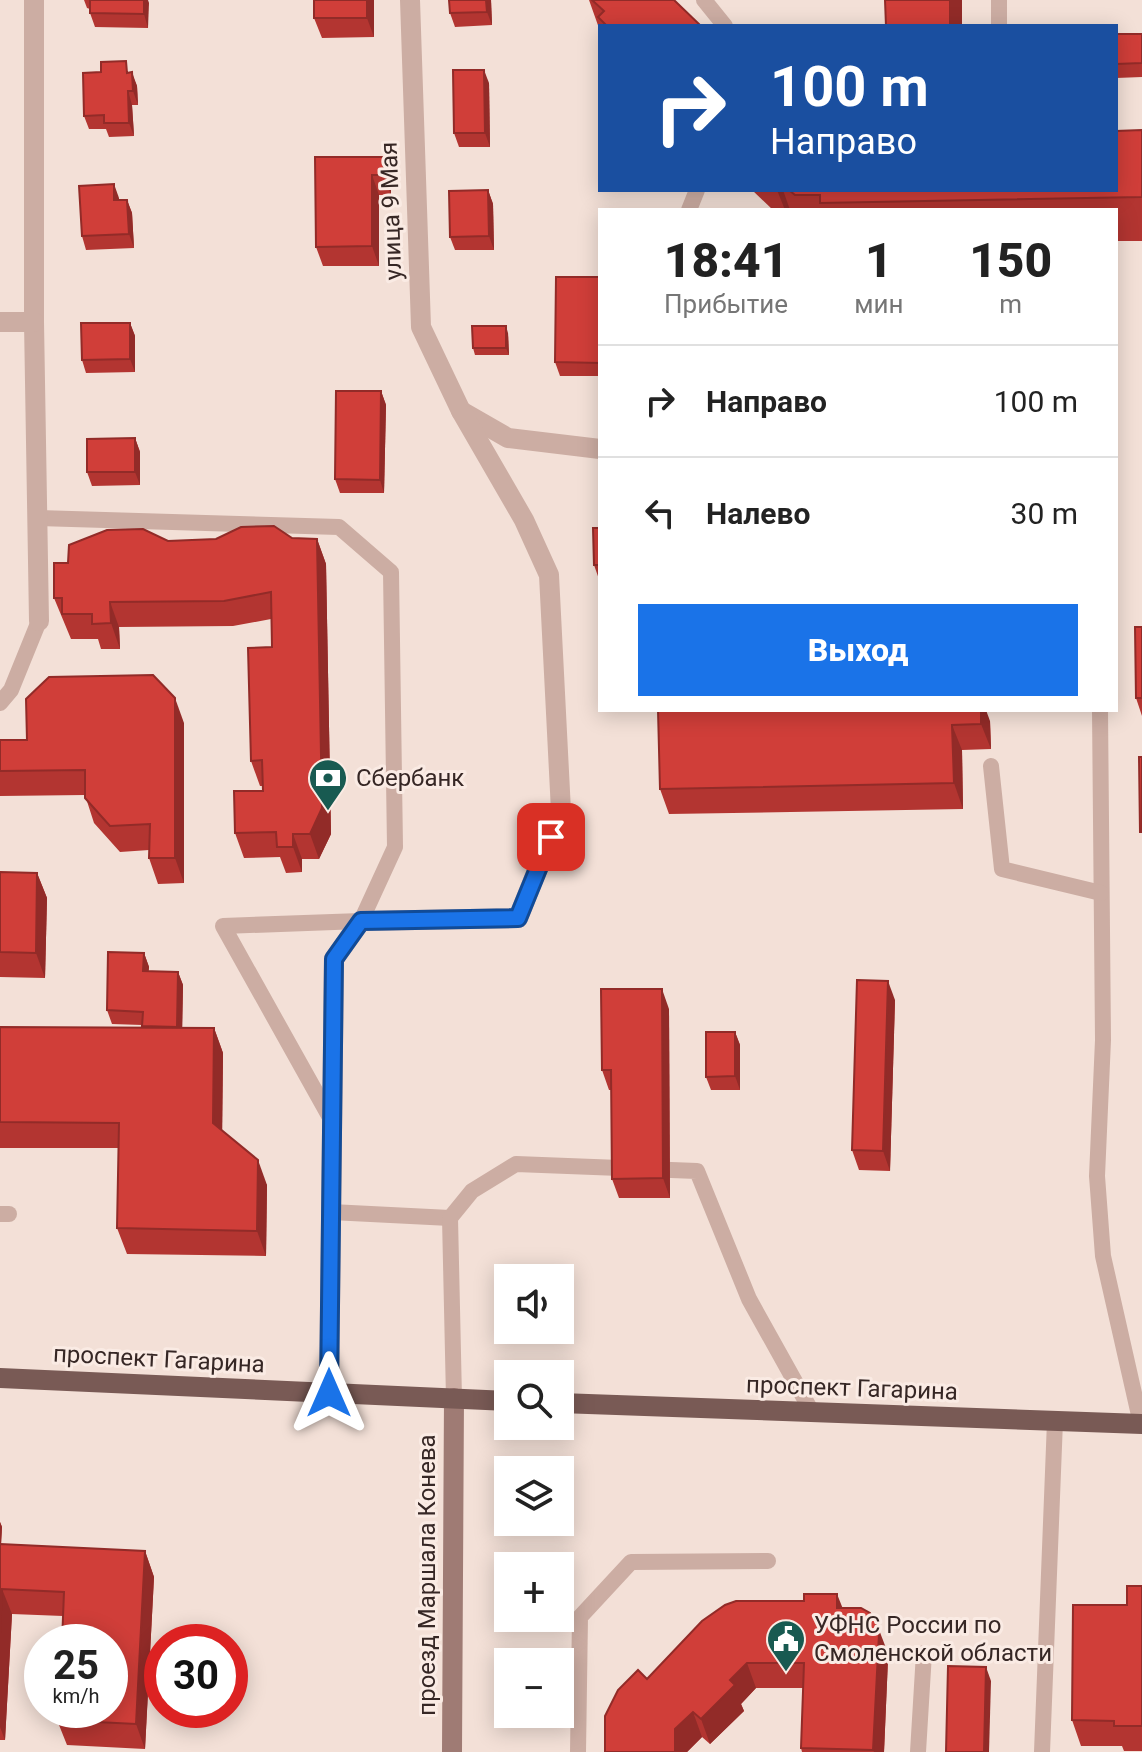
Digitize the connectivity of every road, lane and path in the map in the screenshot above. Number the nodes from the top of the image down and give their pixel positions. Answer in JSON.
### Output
{"nodes":[{"id":1,"x":34,"y":0,"type":"edge"},
{"id":2,"x":410,"y":0,"type":"edge"},
{"id":3,"x":704,"y":0,"type":"edge"},
{"id":4,"x":999,"y":0,"type":"edge"},
{"id":5,"x":723,"y":24,"type":"edge"},
{"id":6,"x":999,"y":24,"type":"edge"},
{"id":7,"x":0,"y":322,"type":"edge"},
{"id":8,"x":34,"y":322,"type":"junction"},
{"id":9,"x":461,"y":411,"type":"junction"},
{"id":10,"x":598,"y":449,"type":"edge"},
{"id":11,"x":38,"y":518,"type":"junction"},
{"id":12,"x":39,"y":621,"type":"joint"},
{"id":13,"x":0,"y":703,"type":"edge"},
{"id":14,"x":1100,"y":712,"type":"edge"},
{"id":15,"x":991,"y":766,"type":"dead end"},
{"id":16,"x":1101,"y":893,"type":"junction"},
{"id":17,"x":361,"y":921,"type":"junction"},
{"id":18,"x":332,"y":1121,"type":"junction"},
{"id":19,"x":331,"y":1212,"type":"junction"},
{"id":20,"x":450,"y":1218,"type":"junction"},
{"id":21,"x":0,"y":1378,"type":"edge"},
{"id":22,"x":329,"y":1393,"type":"junction"},
{"id":23,"x":454,"y":1398,"type":"junction"},
{"id":24,"x":494,"y":1400,"type":"edge"},
{"id":25,"x":574,"y":1404,"type":"edge"},
{"id":26,"x":813,"y":1414,"type":"junction"},
{"id":27,"x":1055,"y":1421,"type":"junction"},
{"id":28,"x":1142,"y":1424,"type":"edge"},
{"id":29,"x":768,"y":1561,"type":"dead end"},
{"id":30,"x":924,"y":1653,"type":"dead end"},
{"id":31,"x":452,"y":1752,"type":"edge"},
{"id":32,"x":578,"y":1752,"type":"edge"},
{"id":33,"x":918,"y":1752,"type":"edge"},
{"id":34,"x":1042,"y":1752,"type":"edge"}],
"edges":[{"from":1,"to":8,"type":"street"},
{"from":2,"to":9,"type":"street","name":"улица 9 Мая"},
{"from":3,"to":5,"type":"lane"},
{"from":4,"to":6,"type":"lane"},
{"from":7,"to":8,"type":"street"},
{"from":8,"to":11,"type":"street"},
{"from":9,"to":10,"type":"street"},
{"from":9,"to":17,"type":"street","name":"улица 9 Мая"},
{"from":11,"to":12,"type":"street"},
{"from":11,"to":17,"type":"lane"},
{"from":12,"to":13,"type":"lane"},
{"from":14,"to":16,"type":"lane"},
{"from":15,"to":16,"type":"lane"},
{"from":16,"to":28,"type":"lane"},
{"from":17,"to":18,"type":"street"},
{"from":17,"to":18,"type":"lane"},
{"from":18,"to":19,"type":"street"},
{"from":19,"to":20,"type":"lane"},
{"from":19,"to":22,"type":"street"},
{"from":20,"to":23,"type":"lane"},
{"from":20,"to":26,"type":"lane"},
{"from":21,"to":22,"type":"main road","name":"проспект Гагарина"},
{"from":22,"to":23,"type":"main road","name":"проспект Гагарина"},
{"from":23,"to":24,"type":"main road","name":"проспект Гагарина"},
{"from":23,"to":31,"type":"street","name":"проезд Маршала Конева"},
{"from":25,"to":26,"type":"main road","name":"проспект Гагарина"},
{"from":26,"to":27,"type":"main road","name":"проспект Гагарина"},
{"from":27,"to":28,"type":"main road","name":"проспект Гагарина"},
{"from":27,"to":34,"type":"lane"},
{"from":29,"to":32,"type":"lane"},
{"from":30,"to":33,"type":"lane"}]}
